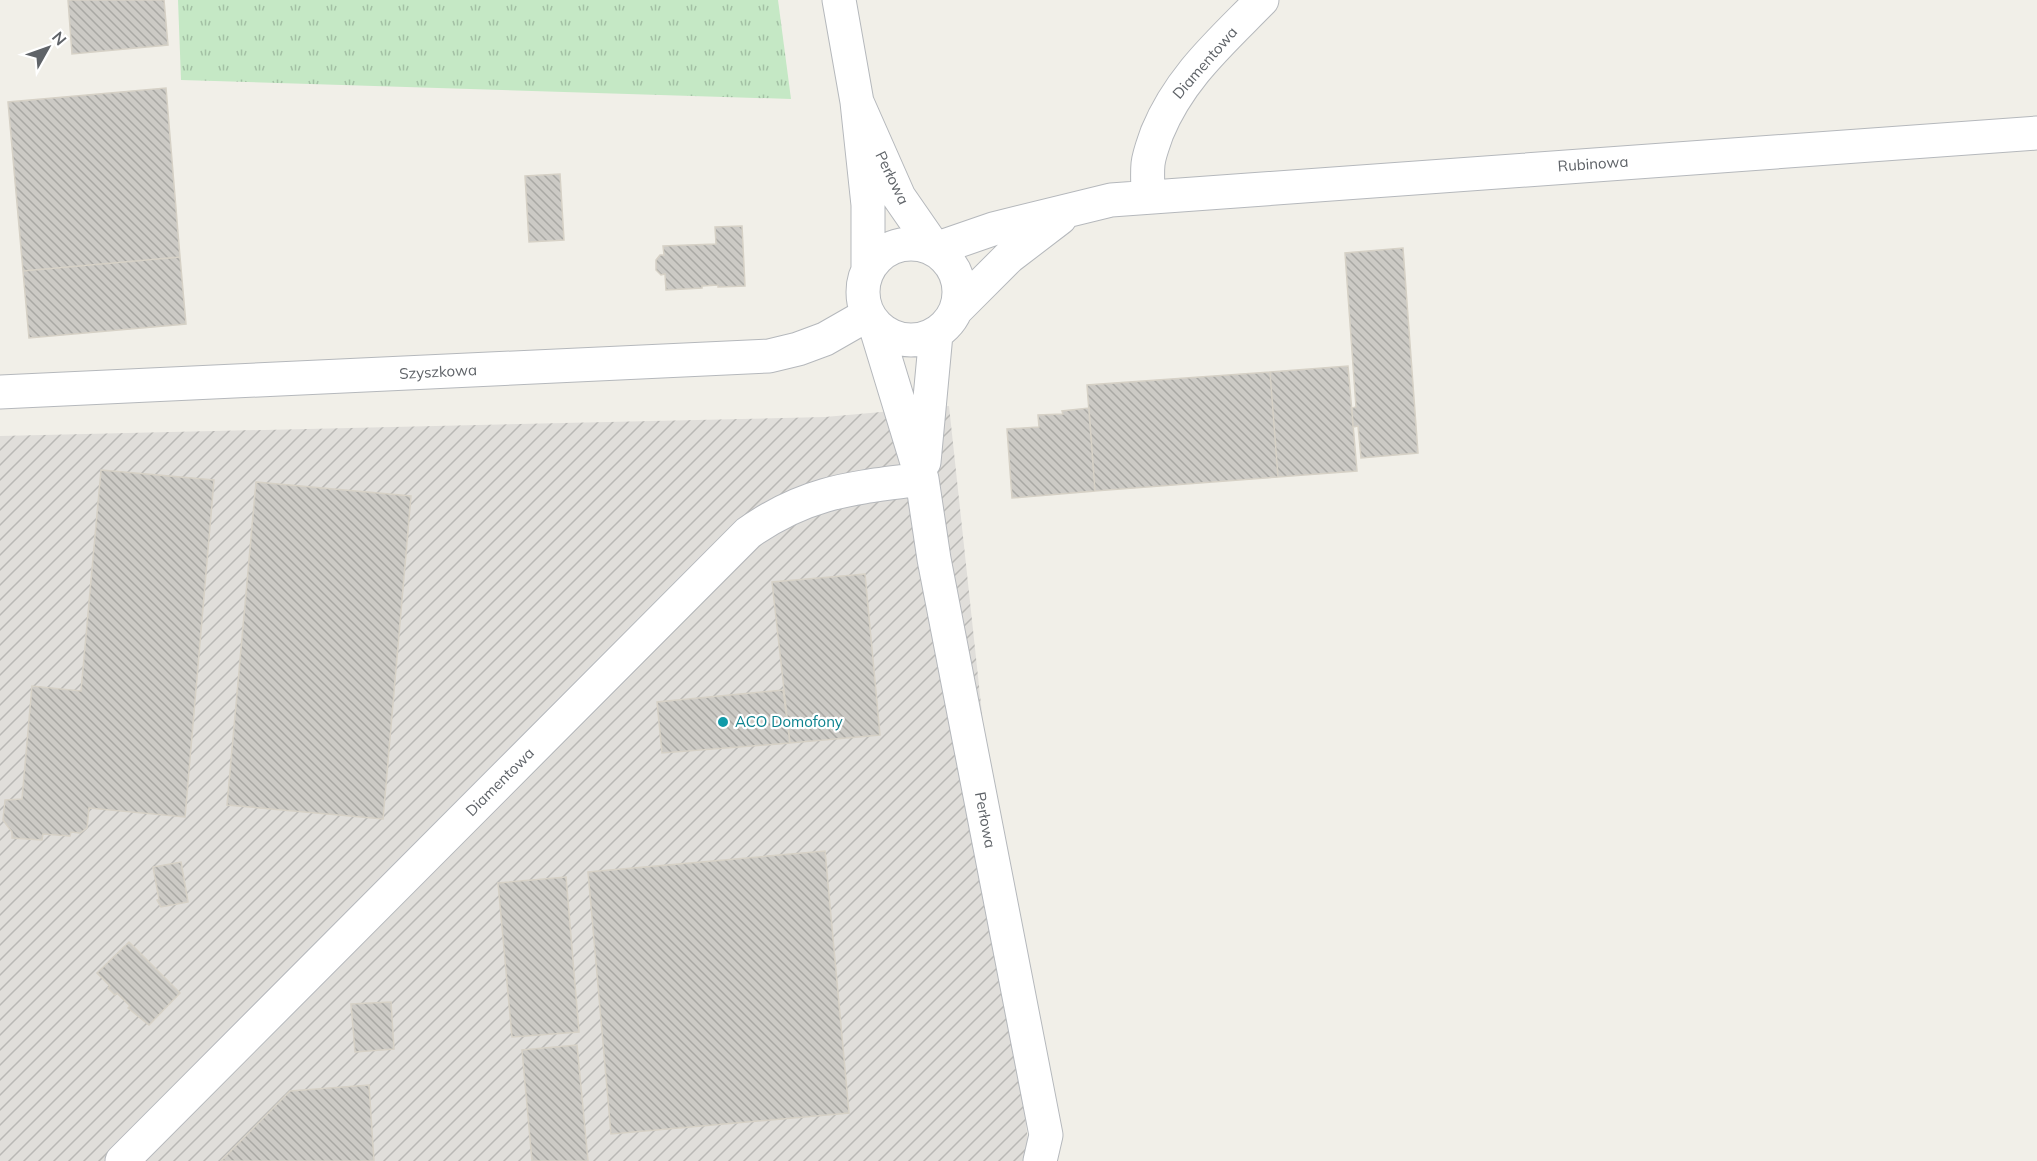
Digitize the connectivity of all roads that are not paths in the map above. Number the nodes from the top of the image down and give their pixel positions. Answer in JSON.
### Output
{"nodes":[{"id":1,"x":839,"y":0,"type":"edge"},
{"id":2,"x":1262,"y":0,"type":"edge"},
{"id":3,"x":857,"y":102,"type":"junction"},
{"id":4,"x":2037,"y":133,"type":"edge"},
{"id":5,"x":1148,"y":196,"type":"junction"},
{"id":6,"x":1071,"y":210,"type":"junction"},
{"id":7,"x":935,"y":249,"type":"junction"},
{"id":8,"x":868,"y":268,"type":"junction"},
{"id":9,"x":957,"y":309,"type":"junction"},
{"id":10,"x":872,"y":321,"type":"junction"},
{"id":11,"x":936,"y":334,"type":"junction"},
{"id":12,"x":0,"y":392,"type":"edge"},
{"id":13,"x":922,"y":479,"type":"junction"},
{"id":14,"x":122,"y":1161,"type":"edge"},
{"id":15,"x":1040,"y":1161,"type":"edge"}],
"edges":[{"from":1,"to":3,"type":"street","name":"Perłowa"},
{"from":2,"to":5,"type":"street","name":"Diamentowa"},
{"from":3,"to":7,"type":"street","name":"Perłowa"},
{"from":3,"to":8,"type":"street","name":"Perłowa"},
{"from":4,"to":5,"type":"street","name":"Rubinowa"},
{"from":5,"to":6,"type":"street"},
{"from":6,"to":7,"type":"street"},
{"from":6,"to":9,"type":"street"},
{"from":7,"to":8,"type":"street"},
{"from":7,"to":9,"type":"street"},
{"from":8,"to":10,"type":"street"},
{"from":9,"to":11,"type":"street"},
{"from":10,"to":11,"type":"street"},
{"from":10,"to":12,"type":"street","name":"Szyszkowa"},
{"from":10,"to":13,"type":"street","name":"Perłowa"},
{"from":11,"to":13,"type":"street","name":"Perłowa"},
{"from":13,"to":14,"type":"street","name":"Diamentowa"},
{"from":13,"to":15,"type":"street","name":"Perłowa"}]}
